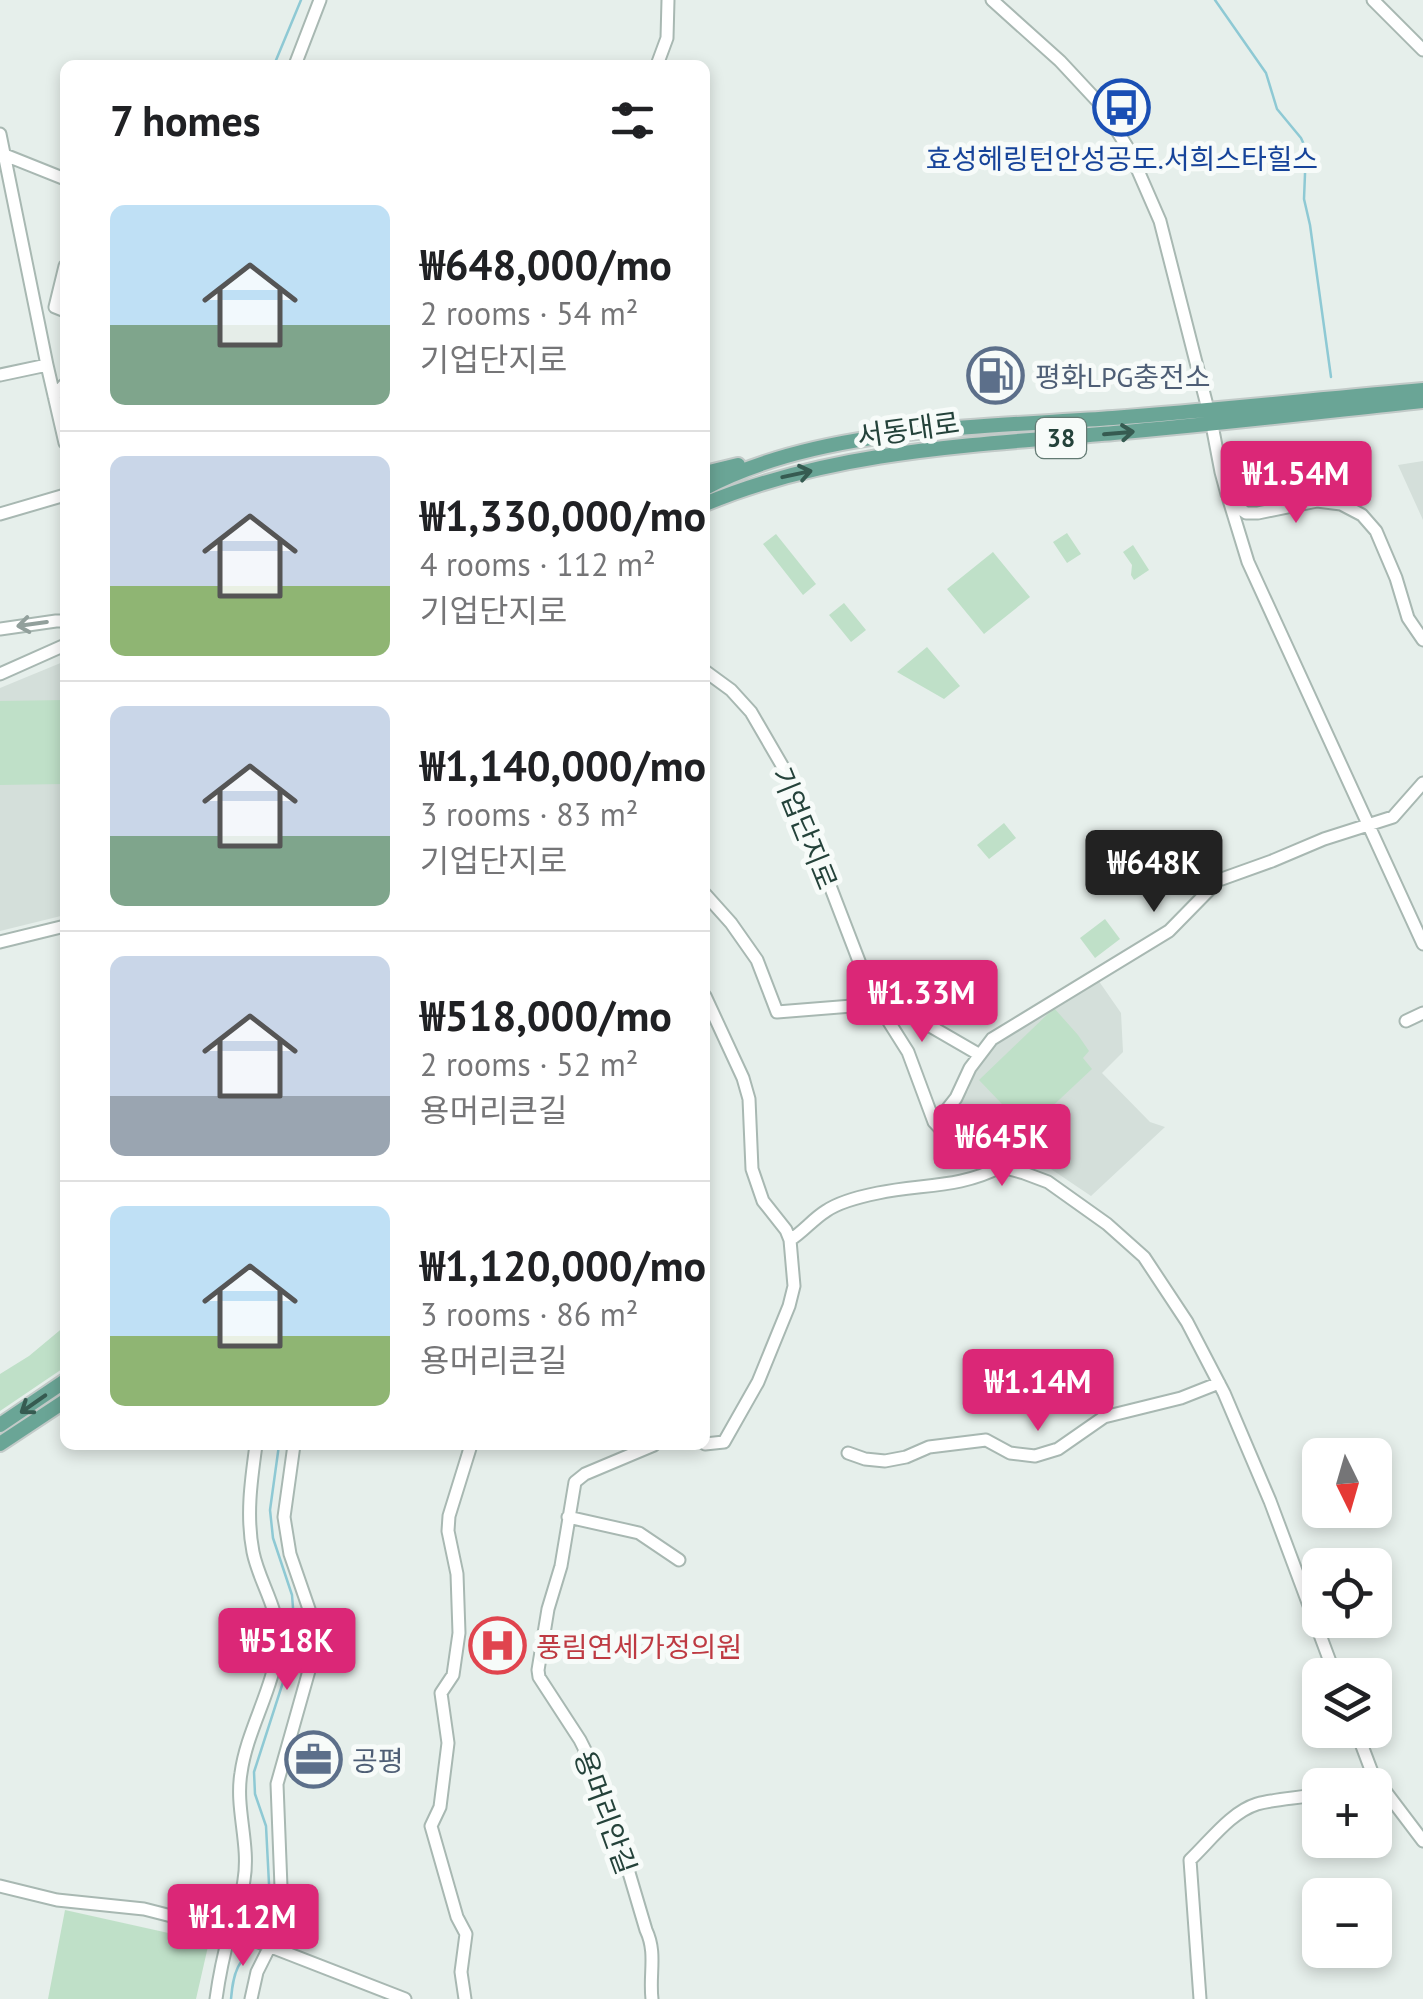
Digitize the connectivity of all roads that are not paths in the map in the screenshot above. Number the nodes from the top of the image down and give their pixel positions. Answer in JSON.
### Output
{"nodes":[{"id":1,"x":320,"y":0,"type":"edge"},
{"id":2,"x":668,"y":0,"type":"edge"},
{"id":3,"x":992,"y":0,"type":"edge"},
{"id":4,"x":1372,"y":0,"type":"edge"},
{"id":5,"x":1423,"y":50,"type":"edge"},
{"id":6,"x":297,"y":60,"type":"edge"},
{"id":7,"x":660,"y":60,"type":"edge"},
{"id":8,"x":0,"y":134,"type":"edge"},
{"id":9,"x":2,"y":153,"type":"edge"},
{"id":10,"x":60,"y":177,"type":"edge"},
{"id":11,"x":60,"y":286,"type":"edge"},
{"id":12,"x":60,"y":309,"type":"edge"},
{"id":13,"x":47,"y":365,"type":"junction"},
{"id":14,"x":0,"y":375,"type":"edge"},
{"id":15,"x":60,"y":389,"type":"edge"},
{"id":16,"x":1423,"y":390,"type":"edge"},
{"id":17,"x":54,"y":396,"type":"junction"},
{"id":18,"x":1423,"y":401,"type":"edge"},
{"id":19,"x":1210,"y":417,"type":"junction"},
{"id":20,"x":60,"y":422,"type":"edge"},
{"id":21,"x":768,"y":461,"type":"junction"},
{"id":22,"x":710,"y":472,"type":"edge"},
{"id":23,"x":710,"y":486,"type":"edge"},
{"id":24,"x":1227,"y":494,"type":"junction"},
{"id":25,"x":60,"y":496,"type":"edge"},
{"id":26,"x":710,"y":502,"type":"edge"},
{"id":27,"x":0,"y":514,"type":"edge"},
{"id":28,"x":60,"y":623,"type":"edge"},
{"id":29,"x":0,"y":629,"type":"edge"},
{"id":30,"x":1423,"y":640,"type":"edge"},
{"id":31,"x":60,"y":647,"type":"edge"},
{"id":32,"x":0,"y":674,"type":"edge"},
{"id":33,"x":710,"y":675,"type":"edge"},
{"id":34,"x":1423,"y":783,"type":"edge"},
{"id":35,"x":1369,"y":826,"type":"junction"},
{"id":36,"x":710,"y":900,"type":"edge"},
{"id":37,"x":60,"y":927,"type":"edge"},
{"id":38,"x":0,"y":942,"type":"edge"},
{"id":39,"x":1423,"y":944,"type":"edge"},
{"id":40,"x":878,"y":1004,"type":"junction"},
{"id":41,"x":710,"y":1006,"type":"edge"},
{"id":42,"x":1423,"y":1013,"type":"edge"},
{"id":43,"x":1406,"y":1022,"type":"dead end"},
{"id":44,"x":980,"y":1055,"type":"junction"},
{"id":45,"x":934,"y":1122,"type":"junction"},
{"id":46,"x":1000,"y":1167,"type":"junction"},
{"id":47,"x":790,"y":1240,"type":"junction"},
{"id":48,"x":1219,"y":1383,"type":"junction"},
{"id":49,"x":60,"y":1384,"type":"edge"},
{"id":50,"x":60,"y":1404,"type":"edge"},
{"id":51,"x":0,"y":1425,"type":"edge"},
{"id":52,"x":710,"y":1443,"type":"edge"},
{"id":53,"x":0,"y":1444,"type":"edge"},
{"id":54,"x":255,"y":1450,"type":"edge"},
{"id":55,"x":293,"y":1450,"type":"edge"},
{"id":56,"x":469,"y":1450,"type":"edge"},
{"id":57,"x":642,"y":1450,"type":"edge"},
{"id":58,"x":848,"y":1453,"type":"dead end"},
{"id":59,"x":568,"y":1517,"type":"junction"},
{"id":60,"x":678,"y":1560,"type":"dead end"},
{"id":61,"x":1330,"y":1658,"type":"edge"},
{"id":62,"x":1302,"y":1798,"type":"edge"},
{"id":63,"x":1392,"y":1800,"type":"edge"},
{"id":64,"x":1423,"y":1841,"type":"edge"},
{"id":65,"x":0,"y":1886,"type":"edge"},
{"id":66,"x":232,"y":1932,"type":"junction"},
{"id":67,"x":264,"y":1946,"type":"junction"},
{"id":68,"x":216,"y":1999,"type":"edge"},
{"id":69,"x":252,"y":1999,"type":"edge"},
{"id":70,"x":405,"y":1999,"type":"edge"},
{"id":71,"x":465,"y":1999,"type":"edge"},
{"id":72,"x":652,"y":1999,"type":"edge"},
{"id":73,"x":1200,"y":1999,"type":"edge"}],
"edges":[{"from":1,"to":6,"type":"street"},
{"from":2,"to":7,"type":"street"},
{"from":3,"to":19,"type":"street"},
{"from":4,"to":5,"type":"street"},
{"from":8,"to":9,"type":"street"},
{"from":9,"to":10,"type":"street"},
{"from":9,"to":13,"type":"street"},
{"from":11,"to":12,"type":"street"},
{"from":13,"to":14,"type":"street"},
{"from":13,"to":17,"type":"street"},
{"from":15,"to":17,"type":"street"},
{"from":16,"to":19,"type":"main road","name":"서동대로","number":"38"},
{"from":17,"to":20,"type":"street"},
{"from":18,"to":19,"type":"main road","name":"서동대로","number":"38"},
{"from":19,"to":21,"type":"main road","name":"서동대로","number":"38"},
{"from":19,"to":24,"type":"street"},
{"from":26,"to":19,"type":"main road","name":"서동대로","number":"38","one_way":true},
{"from":21,"to":22,"type":"main road"},
{"from":21,"to":23,"type":"main road","name":"서동대로","number":"38"},
{"from":24,"to":30,"type":"street"},
{"from":24,"to":35,"type":"street"},
{"from":25,"to":27,"type":"street"},
{"from":28,"to":29,"type":"street","one_way":true},
{"from":31,"to":32,"type":"street"},
{"from":33,"to":40,"type":"street","name":"기업단지로"},
{"from":34,"to":35,"type":"street"},
{"from":35,"to":39,"type":"street"},
{"from":35,"to":44,"type":"street"},
{"from":36,"to":40,"type":"street"},
{"from":37,"to":38,"type":"street"},
{"from":40,"to":44,"type":"street"},
{"from":40,"to":45,"type":"street","name":"기업단지로"},
{"from":41,"to":47,"type":"street"},
{"from":42,"to":43,"type":"street"},
{"from":44,"to":45,"type":"street"},
{"from":45,"to":46,"type":"street","name":"기업단지로"},
{"from":46,"to":47,"type":"street"},
{"from":46,"to":48,"type":"street","name":"기업단지로"},
{"from":47,"to":52,"type":"street"},
{"from":48,"to":58,"type":"street"},
{"from":48,"to":61,"type":"street","name":"기업단지로"},
{"from":49,"to":51,"type":"main road","one_way":true},
{"from":50,"to":53,"type":"main road"},
{"from":54,"to":66,"type":"street"},
{"from":55,"to":67,"type":"street"},
{"from":56,"to":71,"type":"street"},
{"from":57,"to":59,"type":"street","name":"용머리안길"},
{"from":59,"to":60,"type":"street"},
{"from":59,"to":72,"type":"street","name":"용머리안길"},
{"from":62,"to":73,"type":"street"},
{"from":63,"to":64,"type":"street"},
{"from":65,"to":66,"type":"street"},
{"from":66,"to":67,"type":"street"},
{"from":66,"to":68,"type":"street"},
{"from":67,"to":69,"type":"street"},
{"from":67,"to":70,"type":"street"}]}
